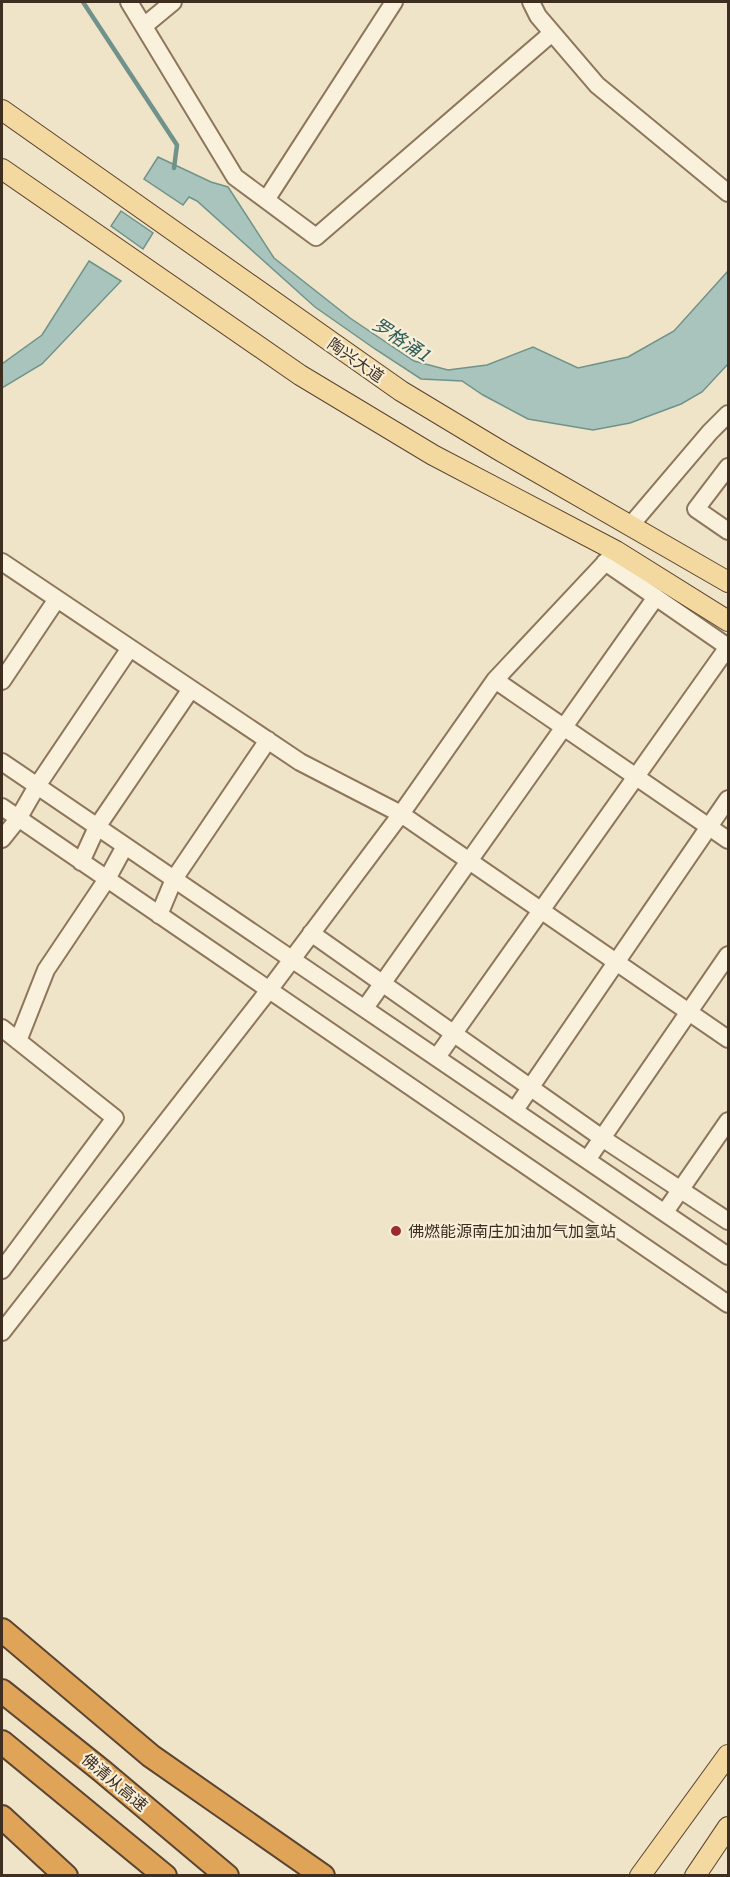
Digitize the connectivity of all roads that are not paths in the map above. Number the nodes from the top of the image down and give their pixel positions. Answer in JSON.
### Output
{"nodes":[{"id":1,"x":129,"y":2,"type":"edge"},
{"id":2,"x":174,"y":2,"type":"edge"},
{"id":3,"x":394,"y":2,"type":"edge"},
{"id":4,"x":531,"y":2,"type":"edge"},
{"id":5,"x":144,"y":26,"type":"junction"},
{"id":6,"x":552,"y":33,"type":"junction"},
{"id":7,"x":2,"y":110,"type":"edge"},
{"id":8,"x":2,"y":169,"type":"edge"},
{"id":9,"x":729,"y":193,"type":"edge"},
{"id":10,"x":266,"y":200,"type":"junction"},
{"id":11,"x":729,"y":414,"type":"edge"},
{"id":12,"x":729,"y":467,"type":"edge"},
{"id":13,"x":630,"y":526,"type":"junction"},
{"id":14,"x":729,"y":531,"type":"edge"},
{"id":15,"x":610,"y":556,"type":"junction"},
{"id":16,"x":2,"y":562,"type":"edge"},
{"id":17,"x":729,"y":582,"type":"edge"},
{"id":18,"x":656,"y":597,"type":"junction"},
{"id":19,"x":57,"y":599,"type":"junction"},
{"id":20,"x":729,"y":621,"type":"edge"},
{"id":21,"x":728,"y":647,"type":"edge"},
{"id":22,"x":130,"y":648,"type":"junction"},
{"id":23,"x":495,"y":680,"type":"junction"},
{"id":24,"x":2,"y":681,"type":"edge"},
{"id":25,"x":191,"y":689,"type":"junction"},
{"id":26,"x":564,"y":727,"type":"junction"},
{"id":27,"x":268,"y":740,"type":"junction"},
{"id":28,"x":2,"y":762,"type":"edge"},
{"id":29,"x":636,"y":776,"type":"junction"},
{"id":30,"x":37,"y":786,"type":"junction"},
{"id":31,"x":729,"y":799,"type":"edge"},
{"id":32,"x":2,"y":807,"type":"edge"},
{"id":33,"x":401,"y":814,"type":"junction"},
{"id":34,"x":18,"y":819,"type":"junction"},
{"id":35,"x":98,"y":827,"type":"junction"},
{"id":36,"x":710,"y":827,"type":"junction"},
{"id":37,"x":2,"y":839,"type":"edge"},
{"id":38,"x":729,"y":840,"type":"edge"},
{"id":39,"x":125,"y":846,"type":"junction"},
{"id":40,"x":469,"y":861,"type":"junction"},
{"id":41,"x":81,"y":862,"type":"junction"},
{"id":42,"x":107,"y":879,"type":"junction"},
{"id":43,"x":174,"y":879,"type":"junction"},
{"id":44,"x":541,"y":911,"type":"junction"},
{"id":45,"x":159,"y":915,"type":"junction"},
{"id":46,"x":311,"y":933,"type":"junction"},
{"id":47,"x":729,"y":955,"type":"edge"},
{"id":48,"x":292,"y":958,"type":"junction"},
{"id":49,"x":616,"y":963,"type":"junction"},
{"id":50,"x":382,"y":984,"type":"junction"},
{"id":51,"x":269,"y":990,"type":"junction"},
{"id":52,"x":365,"y":1008,"type":"junction"},
{"id":53,"x":689,"y":1012,"type":"junction"},
{"id":54,"x":2,"y":1028,"type":"edge"},
{"id":55,"x":453,"y":1035,"type":"junction"},
{"id":56,"x":729,"y":1039,"type":"edge"},
{"id":57,"x":18,"y":1041,"type":"junction"},
{"id":58,"x":437,"y":1057,"type":"junction"},
{"id":59,"x":530,"y":1088,"type":"junction"},
{"id":60,"x":515,"y":1110,"type":"junction"},
{"id":61,"x":729,"y":1120,"type":"edge"},
{"id":62,"x":602,"y":1138,"type":"junction"},
{"id":63,"x":588,"y":1160,"type":"junction"},
{"id":64,"x":680,"y":1191,"type":"junction"},
{"id":65,"x":665,"y":1212,"type":"junction"},
{"id":66,"x":729,"y":1221,"type":"edge"},
{"id":67,"x":729,"y":1256,"type":"edge"},
{"id":68,"x":2,"y":1270,"type":"edge"},
{"id":69,"x":729,"y":1304,"type":"edge"},
{"id":70,"x":2,"y":1332,"type":"edge"},
{"id":71,"x":2,"y":1630,"type":"edge"},
{"id":72,"x":2,"y":1690,"type":"edge"},
{"id":73,"x":2,"y":1742,"type":"edge"},
{"id":74,"x":729,"y":1755,"type":"edge"},
{"id":75,"x":2,"y":1817,"type":"edge"},
{"id":76,"x":729,"y":1827,"type":"edge"},
{"id":77,"x":66,"y":1875,"type":"edge"},
{"id":78,"x":165,"y":1875,"type":"edge"},
{"id":79,"x":227,"y":1875,"type":"edge"},
{"id":80,"x":323,"y":1875,"type":"edge"},
{"id":81,"x":640,"y":1875,"type":"edge"},
{"id":82,"x":695,"y":1875,"type":"edge"}],
"edges":[{"from":1,"to":5,"type":"street"},
{"from":2,"to":5,"type":"street"},
{"from":3,"to":10,"type":"street"},
{"from":4,"to":6,"type":"street"},
{"from":5,"to":10,"type":"street"},
{"from":6,"to":9,"type":"street"},
{"from":6,"to":10,"type":"street"},
{"from":7,"to":13,"type":"main road","name":"陶兴大道"},
{"from":8,"to":15,"type":"main road"},
{"from":11,"to":13,"type":"street"},
{"from":12,"to":14,"type":"street"},
{"from":13,"to":17,"type":"main road","name":"陶兴大道"},
{"from":15,"to":18,"type":"street"},
{"from":15,"to":20,"type":"main road"},
{"from":15,"to":23,"type":"street"},
{"from":16,"to":19,"type":"street"},
{"from":18,"to":21,"type":"street"},
{"from":18,"to":26,"type":"street"},
{"from":19,"to":22,"type":"street"},
{"from":19,"to":24,"type":"street"},
{"from":21,"to":29,"type":"street"},
{"from":22,"to":25,"type":"street"},
{"from":22,"to":30,"type":"street"},
{"from":23,"to":26,"type":"street"},
{"from":23,"to":33,"type":"street"},
{"from":25,"to":27,"type":"street"},
{"from":25,"to":35,"type":"street"},
{"from":26,"to":29,"type":"street"},
{"from":26,"to":40,"type":"street"},
{"from":27,"to":33,"type":"street"},
{"from":27,"to":43,"type":"street"},
{"from":28,"to":30,"type":"street"},
{"from":29,"to":36,"type":"street"},
{"from":29,"to":44,"type":"street"},
{"from":30,"to":34,"type":"street"},
{"from":30,"to":35,"type":"street"},
{"from":31,"to":36,"type":"street"},
{"from":32,"to":34,"type":"street"},
{"from":33,"to":40,"type":"street"},
{"from":33,"to":46,"type":"street"},
{"from":34,"to":37,"type":"street"},
{"from":34,"to":41,"type":"street"},
{"from":35,"to":39,"type":"street"},
{"from":35,"to":41,"type":"street"},
{"from":36,"to":38,"type":"street"},
{"from":36,"to":49,"type":"street"},
{"from":39,"to":42,"type":"street"},
{"from":39,"to":43,"type":"street"},
{"from":40,"to":44,"type":"street"},
{"from":40,"to":50,"type":"street"},
{"from":41,"to":42,"type":"street"},
{"from":42,"to":45,"type":"street"},
{"from":42,"to":57,"type":"street"},
{"from":43,"to":45,"type":"street"},
{"from":43,"to":48,"type":"street"},
{"from":44,"to":49,"type":"street"},
{"from":44,"to":55,"type":"street"},
{"from":45,"to":51,"type":"street"},
{"from":46,"to":48,"type":"street"},
{"from":46,"to":50,"type":"street"},
{"from":47,"to":53,"type":"street"},
{"from":48,"to":51,"type":"street"},
{"from":48,"to":52,"type":"street"},
{"from":49,"to":53,"type":"street"},
{"from":49,"to":59,"type":"street"},
{"from":50,"to":52,"type":"street"},
{"from":50,"to":55,"type":"street"},
{"from":51,"to":69,"type":"street"},
{"from":51,"to":70,"type":"street"},
{"from":52,"to":58,"type":"street"},
{"from":53,"to":56,"type":"street"},
{"from":53,"to":62,"type":"street"},
{"from":54,"to":57,"type":"street"},
{"from":55,"to":58,"type":"street"},
{"from":55,"to":59,"type":"street"},
{"from":57,"to":68,"type":"street"},
{"from":58,"to":60,"type":"street"},
{"from":59,"to":60,"type":"street"},
{"from":59,"to":62,"type":"street"},
{"from":60,"to":63,"type":"street"},
{"from":61,"to":64,"type":"street"},
{"from":62,"to":63,"type":"street"},
{"from":62,"to":64,"type":"street"},
{"from":63,"to":65,"type":"street"},
{"from":64,"to":65,"type":"street"},
{"from":64,"to":66,"type":"street"},
{"from":65,"to":67,"type":"street"},
{"from":71,"to":80,"type":"highway"},
{"from":72,"to":79,"type":"highway","name":"佛清从高速"},
{"from":73,"to":78,"type":"highway"},
{"from":74,"to":81,"type":"main road"},
{"from":75,"to":77,"type":"highway"},
{"from":76,"to":82,"type":"main road"}]}
